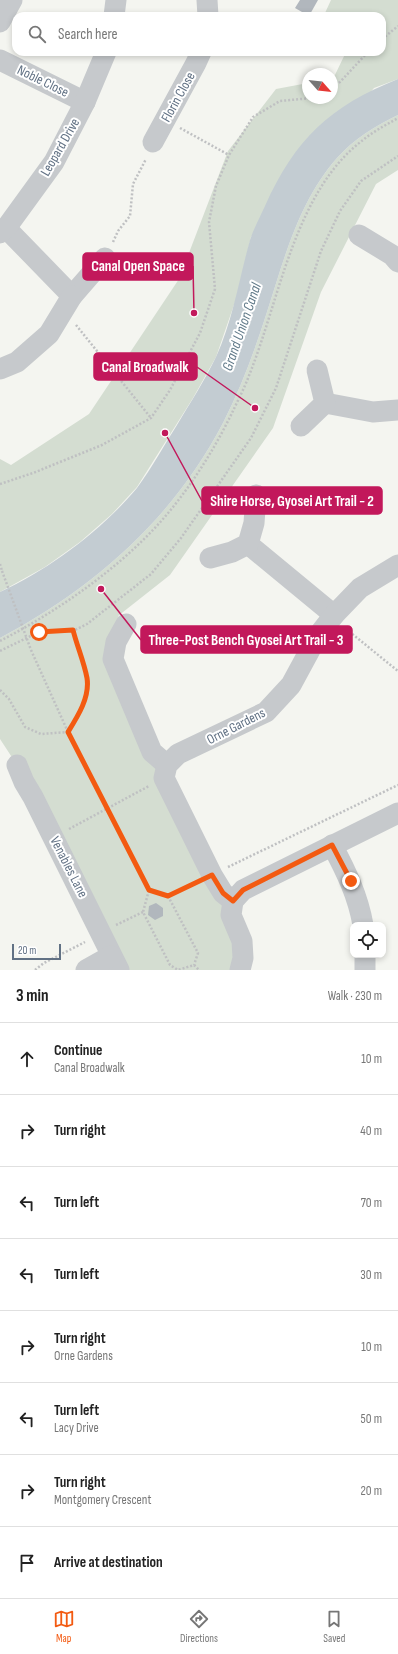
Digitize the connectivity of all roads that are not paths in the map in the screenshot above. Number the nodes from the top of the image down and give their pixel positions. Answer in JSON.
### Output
{"nodes":[{"id":1,"x":12,"y":0,"type":"edge"},
{"id":2,"x":116,"y":0,"type":"edge"},
{"id":3,"x":207,"y":0,"type":"edge"},
{"id":4,"x":114,"y":12,"type":"edge"},
{"id":5,"x":208,"y":12,"type":"edge"},
{"id":6,"x":0,"y":22,"type":"edge"},
{"id":7,"x":104,"y":56,"type":"edge"},
{"id":8,"x":199,"y":56,"type":"edge"},
{"id":9,"x":0,"y":60,"type":"edge"},
{"id":10,"x":85,"y":102,"type":"junction"},
{"id":11,"x":154,"y":142,"type":"road end"},
{"id":12,"x":3,"y":231,"type":"edge"},
{"id":13,"x":359,"y":235,"type":"dead end"},
{"id":14,"x":105,"y":258,"type":"road end"},
{"id":15,"x":398,"y":262,"type":"edge"},
{"id":16,"x":68,"y":303,"type":"junction"},
{"id":17,"x":0,"y":369,"type":"edge"},
{"id":18,"x":317,"y":370,"type":"dead end"},
{"id":19,"x":325,"y":403,"type":"junction"},
{"id":20,"x":398,"y":410,"type":"edge"},
{"id":21,"x":301,"y":426,"type":"dead end"},
{"id":22,"x":256,"y":495,"type":"dead end"},
{"id":23,"x":248,"y":544,"type":"junction"},
{"id":24,"x":210,"y":558,"type":"dead end"},
{"id":25,"x":398,"y":565,"type":"edge"},
{"id":26,"x":333,"y":616,"type":"junction"},
{"id":27,"x":126,"y":624,"type":"dead end"},
{"id":28,"x":18,"y":765,"type":"dead end"},
{"id":29,"x":165,"y":772,"type":"junction"},
{"id":30,"x":398,"y":813,"type":"edge"},
{"id":31,"x":332,"y":845,"type":"junction"},
{"id":32,"x":233,"y":901,"type":"junction"},
{"id":33,"x":363,"y":922,"type":"edge"},
{"id":34,"x":365,"y":958,"type":"edge"},
{"id":35,"x":115,"y":963,"type":"edge"},
{"id":36,"x":86,"y":970,"type":"edge"},
{"id":37,"x":240,"y":970,"type":"edge"},
{"id":38,"x":365,"y":970,"type":"edge"}],
"edges":[{"from":1,"to":6,"type":"street"},
{"from":2,"to":4,"type":"street"},
{"from":3,"to":5,"type":"street"},
{"from":7,"to":10,"type":"street","name":"Leopard Drive"},
{"from":8,"to":11,"type":"street","name":"Florin Close"},
{"from":9,"to":10,"type":"street","name":"Noble Close"},
{"from":10,"to":12,"type":"street","name":"Leopard Drive"},
{"from":12,"to":16,"type":"street"},
{"from":13,"to":15,"type":"street"},
{"from":14,"to":16,"type":"street"},
{"from":16,"to":17,"type":"street"},
{"from":18,"to":19,"type":"street"},
{"from":19,"to":20,"type":"street"},
{"from":19,"to":21,"type":"street"},
{"from":22,"to":23,"type":"street"},
{"from":23,"to":24,"type":"street"},
{"from":23,"to":26,"type":"street"},
{"from":25,"to":26,"type":"street","name":"Orne Gardens"},
{"from":26,"to":29,"type":"street","name":"Orne Gardens"},
{"from":27,"to":29,"type":"street"},
{"from":28,"to":35,"type":"street","name":"Venables Lane"},
{"from":29,"to":32,"type":"street"},
{"from":30,"to":31,"type":"street"},
{"from":31,"to":32,"type":"street"},
{"from":31,"to":33,"type":"street"},
{"from":32,"to":37,"type":"street"},
{"from":34,"to":38,"type":"street"},
{"from":35,"to":36,"type":"street"}]}
